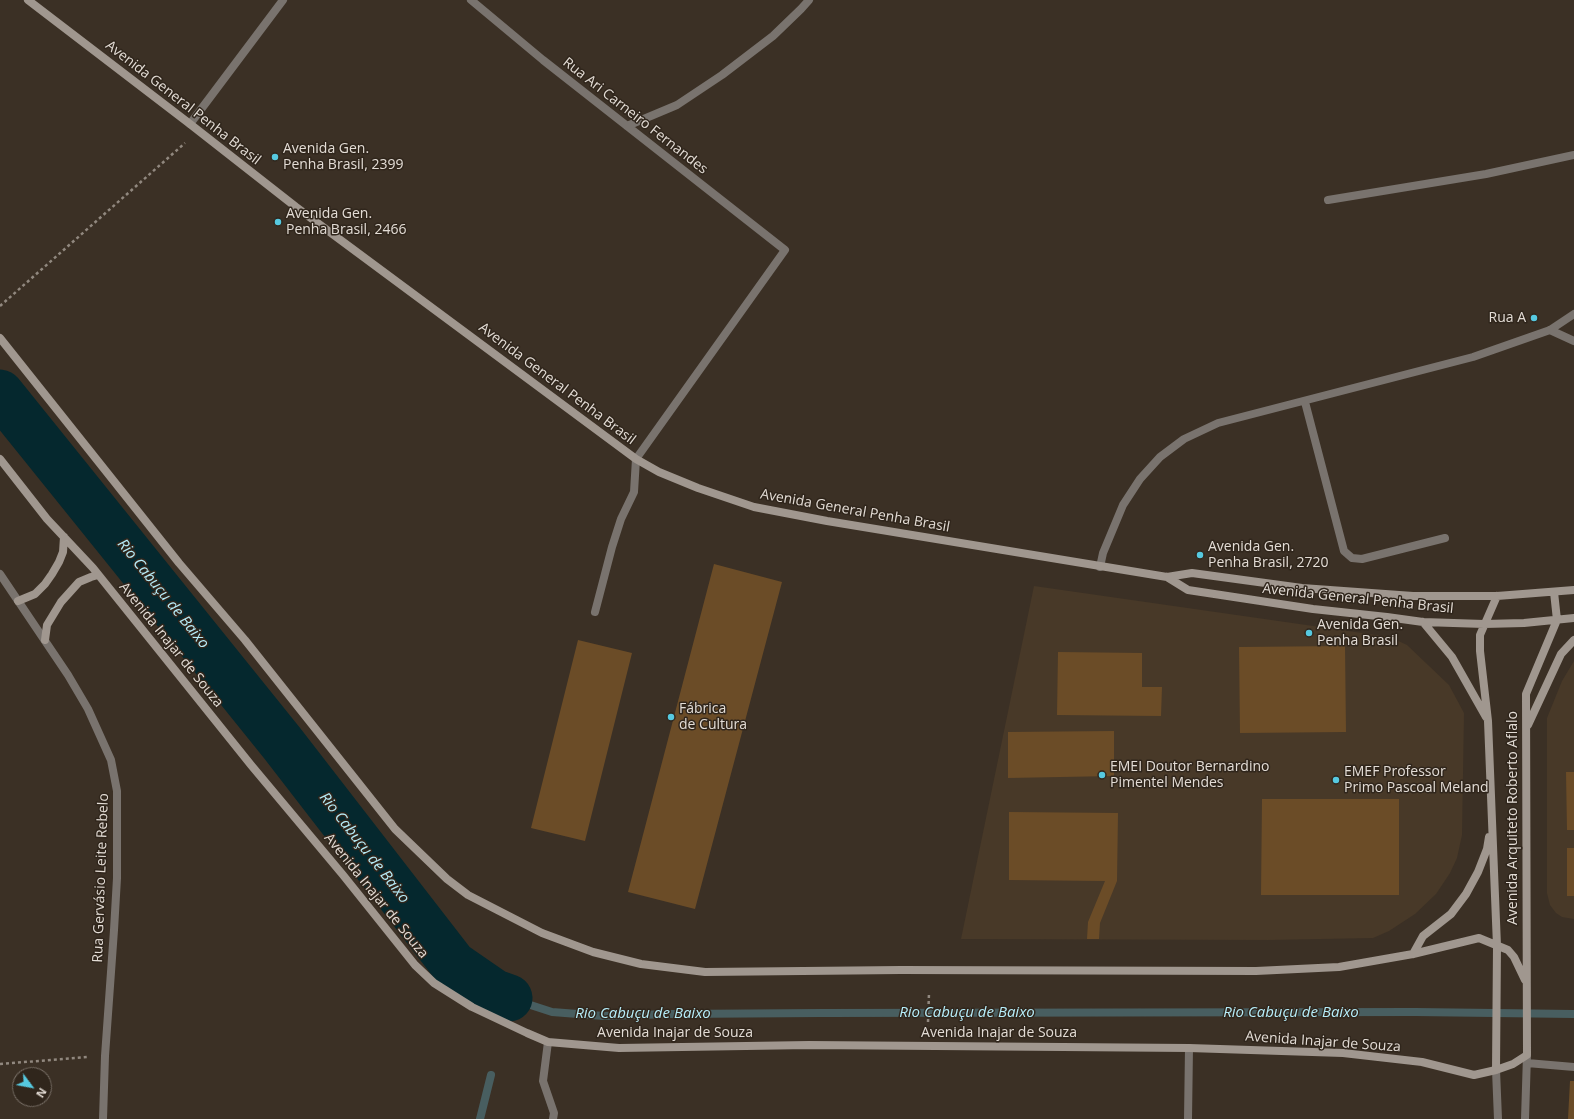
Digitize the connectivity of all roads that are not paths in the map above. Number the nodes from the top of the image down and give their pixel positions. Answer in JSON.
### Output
{"nodes":[{"id":1,"x":28,"y":0,"type":"edge"},
{"id":2,"x":283,"y":0,"type":"edge"},
{"id":3,"x":471,"y":0,"type":"edge"},
{"id":4,"x":809,"y":0,"type":"edge"},
{"id":5,"x":190,"y":124,"type":"junction"},
{"id":6,"x":627,"y":126,"type":"junction"},
{"id":7,"x":1574,"y":155,"type":"edge"},
{"id":8,"x":1328,"y":200,"type":"dead end"},
{"id":9,"x":1574,"y":314,"type":"edge"},
{"id":10,"x":1550,"y":330,"type":"junction"},
{"id":11,"x":0,"y":338,"type":"edge"},
{"id":12,"x":1574,"y":341,"type":"edge"},
{"id":13,"x":1305,"y":402,"type":"junction"},
{"id":14,"x":0,"y":459,"type":"edge"},
{"id":15,"x":636,"y":459,"type":"junction"},
{"id":16,"x":64,"y":537,"type":"junction"},
{"id":17,"x":1445,"y":538,"type":"dead end"},
{"id":18,"x":1100,"y":567,"type":"junction"},
{"id":19,"x":0,"y":574,"type":"edge"},
{"id":20,"x":98,"y":575,"type":"junction"},
{"id":21,"x":1167,"y":577,"type":"junction"},
{"id":22,"x":1574,"y":590,"type":"edge"},
{"id":23,"x":1554,"y":592,"type":"junction"},
{"id":24,"x":1497,"y":596,"type":"junction"},
{"id":25,"x":18,"y":601,"type":"junction"},
{"id":26,"x":595,"y":612,"type":"dead end"},
{"id":27,"x":1574,"y":618,"type":"edge"},
{"id":28,"x":1557,"y":620,"type":"junction"},
{"id":29,"x":1423,"y":622,"type":"junction"},
{"id":30,"x":1484,"y":624,"type":"junction"},
{"id":31,"x":45,"y":640,"type":"junction"},
{"id":32,"x":1574,"y":640,"type":"edge"},
{"id":33,"x":1488,"y":721,"type":"junction"},
{"id":34,"x":1527,"y":728,"type":"junction"},
{"id":35,"x":1492,"y":824,"type":"junction"},
{"id":36,"x":1497,"y":946,"type":"junction"},
{"id":37,"x":1413,"y":954,"type":"junction"},
{"id":38,"x":1527,"y":984,"type":"junction"},
{"id":39,"x":548,"y":1042,"type":"junction"},
{"id":40,"x":1189,"y":1048,"type":"junction"},
{"id":41,"x":1527,"y":1056,"type":"junction"},
{"id":42,"x":1574,"y":1067,"type":"edge"},
{"id":43,"x":1496,"y":1070,"type":"junction"},
{"id":44,"x":103,"y":1119,"type":"edge"},
{"id":45,"x":553,"y":1119,"type":"edge"},
{"id":46,"x":1188,"y":1119,"type":"edge"},
{"id":47,"x":1498,"y":1119,"type":"edge"},
{"id":48,"x":1525,"y":1119,"type":"edge"}],
"edges":[{"from":1,"to":5,"type":"main road","name":"Avenida General Penha Brasil"},
{"from":2,"to":5,"type":"street"},
{"from":3,"to":6,"type":"street","name":"Rua Ari Carneiro Fernandes"},
{"from":4,"to":6,"type":"street"},
{"from":5,"to":15,"type":"main road","name":"Avenida General Penha Brasil"},
{"from":6,"to":15,"type":"street","name":"Rua Ari Carneiro Fernandes"},
{"from":7,"to":8,"type":"street"},
{"from":9,"to":10,"type":"street"},
{"from":10,"to":12,"type":"street"},
{"from":10,"to":13,"type":"street"},
{"from":11,"to":37,"type":"main road"},
{"from":13,"to":17,"type":"street"},
{"from":13,"to":18,"type":"street"},
{"from":14,"to":16,"type":"main road","name":"Avenida Inajar de Souza"},
{"from":15,"to":18,"type":"main road","name":"Avenida General Penha Brasil"},
{"from":15,"to":26,"type":"street"},
{"from":16,"to":20,"type":"main road","name":"Avenida Inajar de Souza"},
{"from":16,"to":25,"type":"main road"},
{"from":18,"to":21,"type":"main road","name":"Avenida General Penha Brasil"},
{"from":19,"to":25,"type":"street","name":"Rua Gervásio Leite Rebelo"},
{"from":20,"to":31,"type":"main road"},
{"from":20,"to":39,"type":"main road","name":"Avenida Inajar de Souza"},
{"from":21,"to":24,"type":"main road","name":"Avenida General Penha Brasil"},
{"from":21,"to":29,"type":"main road","name":"Avenida General Penha Brasil"},
{"from":22,"to":23,"type":"main road","name":"Avenida General Penha Brasil"},
{"from":23,"to":24,"type":"main road","name":"Avenida General Penha Brasil"},
{"from":23,"to":28,"type":"main road","name":"Avenida Arquiteto Roberto Aflalo"},
{"from":24,"to":30,"type":"main road","name":"Avenida Arquiteto Roberto Aflalo"},
{"from":25,"to":31,"type":"street","name":"Rua Gervásio Leite Rebelo"},
{"from":27,"to":28,"type":"main road","name":"Avenida General Penha Brasil"},
{"from":28,"to":30,"type":"main road","name":"Avenida General Penha Brasil"},
{"from":28,"to":34,"type":"main road","name":"Avenida Arquiteto Roberto Aflalo"},
{"from":29,"to":30,"type":"main road","name":"Avenida General Penha Brasil"},
{"from":29,"to":33,"type":"main road"},
{"from":30,"to":33,"type":"main road","name":"Avenida Arquiteto Roberto Aflalo"},
{"from":31,"to":44,"type":"street","name":"Rua Gervásio Leite Rebelo"},
{"from":32,"to":34,"type":"main road"},
{"from":33,"to":35,"type":"main road","name":"Avenida Arquiteto Roberto Aflalo"},
{"from":34,"to":38,"type":"main road","name":"Avenida Arquiteto Roberto Aflalo"},
{"from":35,"to":36,"type":"main road","name":"Avenida Arquiteto Roberto Aflalo"},
{"from":35,"to":37,"type":"main road"},
{"from":36,"to":37,"type":"main road"},
{"from":36,"to":38,"type":"main road"},
{"from":36,"to":43,"type":"main road","name":"Avenida Arquiteto Roberto Aflalo"},
{"from":38,"to":41,"type":"main road","name":"Avenida Arquiteto Roberto Aflalo"},
{"from":39,"to":40,"type":"main road","name":"Avenida Inajar de Souza"},
{"from":39,"to":45,"type":"street"},
{"from":40,"to":43,"type":"main road","name":"Avenida Inajar de Souza"},
{"from":40,"to":46,"type":"street"},
{"from":41,"to":42,"type":"street"},
{"from":41,"to":43,"type":"main road","name":"Avenida Inajar de Souza"},
{"from":41,"to":48,"type":"street"},
{"from":43,"to":47,"type":"street"}]}
